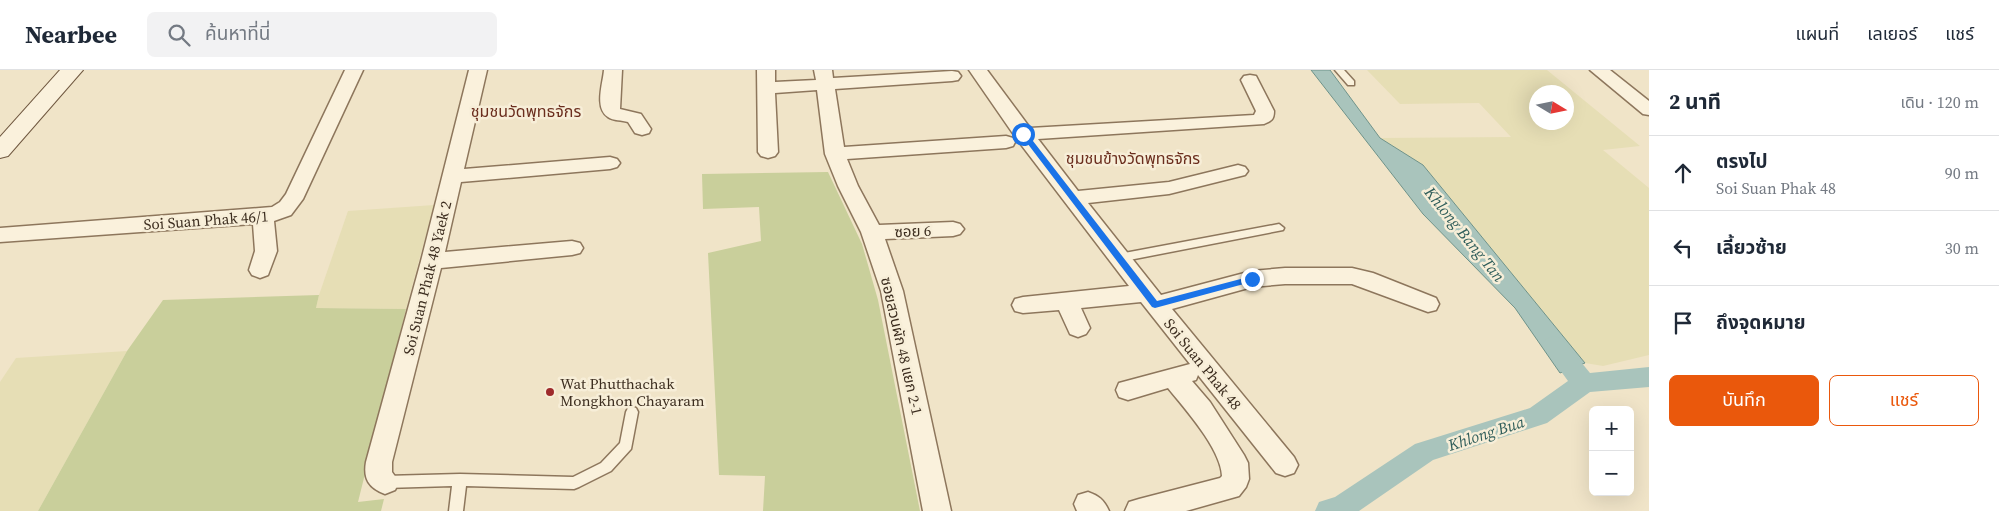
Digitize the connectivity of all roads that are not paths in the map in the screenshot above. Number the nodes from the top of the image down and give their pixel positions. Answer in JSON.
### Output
{"nodes":[{"id":1,"x":72,"y":70,"type":"edge"},
{"id":2,"x":354,"y":70,"type":"edge"},
{"id":3,"x":478,"y":70,"type":"edge"},
{"id":4,"x":613,"y":70,"type":"edge"},
{"id":5,"x":978,"y":70,"type":"edge"},
{"id":6,"x":1339,"y":70,"type":"edge"},
{"id":7,"x":1598,"y":70,"type":"edge"},
{"id":8,"x":952,"y":76,"type":"dead end"},
{"id":9,"x":824,"y":77,"type":"edge"},
{"id":10,"x":767,"y":79,"type":"edge"},
{"id":11,"x":1250,"y":80,"type":"dead end"},
{"id":12,"x":1351,"y":83,"type":"dead end"},
{"id":13,"x":1649,"y":110,"type":"edge"},
{"id":14,"x":642,"y":130,"type":"dead end"},
{"id":15,"x":1015,"y":138,"type":"junction"},
{"id":16,"x":0,"y":151,"type":"edge"},
{"id":17,"x":768,"y":152,"type":"dead end"},
{"id":18,"x":835,"y":154,"type":"junction"},
{"id":19,"x":610,"y":163,"type":"dead end"},
{"id":20,"x":1238,"y":171,"type":"dead end"},
{"id":21,"x":453,"y":176,"type":"junction"},
{"id":22,"x":1074,"y":198,"type":"junction"},
{"id":23,"x":264,"y":216,"type":"junction"},
{"id":24,"x":1279,"y":228,"type":"dead end"},
{"id":25,"x":954,"y":229,"type":"dead end"},
{"id":26,"x":872,"y":232,"type":"junction"},
{"id":27,"x":0,"y":235,"type":"edge"},
{"id":28,"x":572,"y":248,"type":"dead end"},
{"id":29,"x":1119,"y":258,"type":"junction"},
{"id":30,"x":432,"y":261,"type":"junction"},
{"id":31,"x":260,"y":270,"type":"dead end"},
{"id":32,"x":1150,"y":299,"type":"junction"},
{"id":33,"x":1067,"y":301,"type":"junction"},
{"id":34,"x":1428,"y":304,"type":"dead end"},
{"id":35,"x":1023,"y":305,"type":"dead end"},
{"id":36,"x":1078,"y":328,"type":"dead end"},
{"id":37,"x":1204,"y":366,"type":"junction"},
{"id":38,"x":1174,"y":378,"type":"junction"},
{"id":39,"x":1128,"y":390,"type":"dead end"},
{"id":40,"x":632,"y":412,"type":"dead end"},
{"id":41,"x":1285,"y":465,"type":"dead end"},
{"id":42,"x":460,"y":480,"type":"junction"},
{"id":43,"x":385,"y":482,"type":"joint"},
{"id":44,"x":456,"y":511,"type":"edge"},
{"id":45,"x":936,"y":511,"type":"edge"},
{"id":46,"x":1139,"y":511,"type":"edge"}],
"edges":[{"from":1,"to":16,"type":"street"},
{"from":2,"to":23,"type":"street","name":"Soi Suan Phak 46/1"},
{"from":3,"to":21,"type":"street","name":"Soi Suan Phak 48 Yaek 2"},
{"from":4,"to":14,"type":"street"},
{"from":5,"to":15,"type":"street","name":"Soi Suan Phak 48"},
{"from":6,"to":12,"type":"lane"},
{"from":7,"to":13,"type":"street"},
{"from":8,"to":9,"type":"street"},
{"from":9,"to":10,"type":"street"},
{"from":9,"to":18,"type":"street","name":"ซอยสวนผัก 48 แยก 2-1"},
{"from":10,"to":17,"type":"street"},
{"from":11,"to":15,"type":"street"},
{"from":15,"to":18,"type":"street"},
{"from":15,"to":22,"type":"street","name":"Soi Suan Phak 48"},
{"from":18,"to":26,"type":"street","name":"ซอยสวนผัก 48 แยก 2-1"},
{"from":19,"to":21,"type":"street"},
{"from":20,"to":22,"type":"street"},
{"from":21,"to":30,"type":"street","name":"Soi Suan Phak 48 Yaek 2"},
{"from":22,"to":29,"type":"street","name":"Soi Suan Phak 48"},
{"from":23,"to":27,"type":"street","name":"Soi Suan Phak 46/1"},
{"from":23,"to":31,"type":"street"},
{"from":24,"to":29,"type":"lane"},
{"from":25,"to":26,"type":"street","name":"ซอย 6"},
{"from":26,"to":45,"type":"street","name":"ซอยสวนผัก 48 แยก 2-1"},
{"from":28,"to":30,"type":"street"},
{"from":29,"to":32,"type":"street","name":"Soi Suan Phak 48"},
{"from":30,"to":43,"type":"street","name":"Soi Suan Phak 48 Yaek 2"},
{"from":32,"to":33,"type":"street"},
{"from":32,"to":34,"type":"street"},
{"from":32,"to":37,"type":"street","name":"Soi Suan Phak 48"},
{"from":33,"to":35,"type":"street"},
{"from":33,"to":36,"type":"street"},
{"from":37,"to":38,"type":"street"},
{"from":37,"to":41,"type":"street","name":"Soi Suan Phak 48"},
{"from":38,"to":39,"type":"street"},
{"from":38,"to":46,"type":"street"},
{"from":40,"to":42,"type":"lane"},
{"from":42,"to":43,"type":"lane"},
{"from":42,"to":44,"type":"lane"}]}
